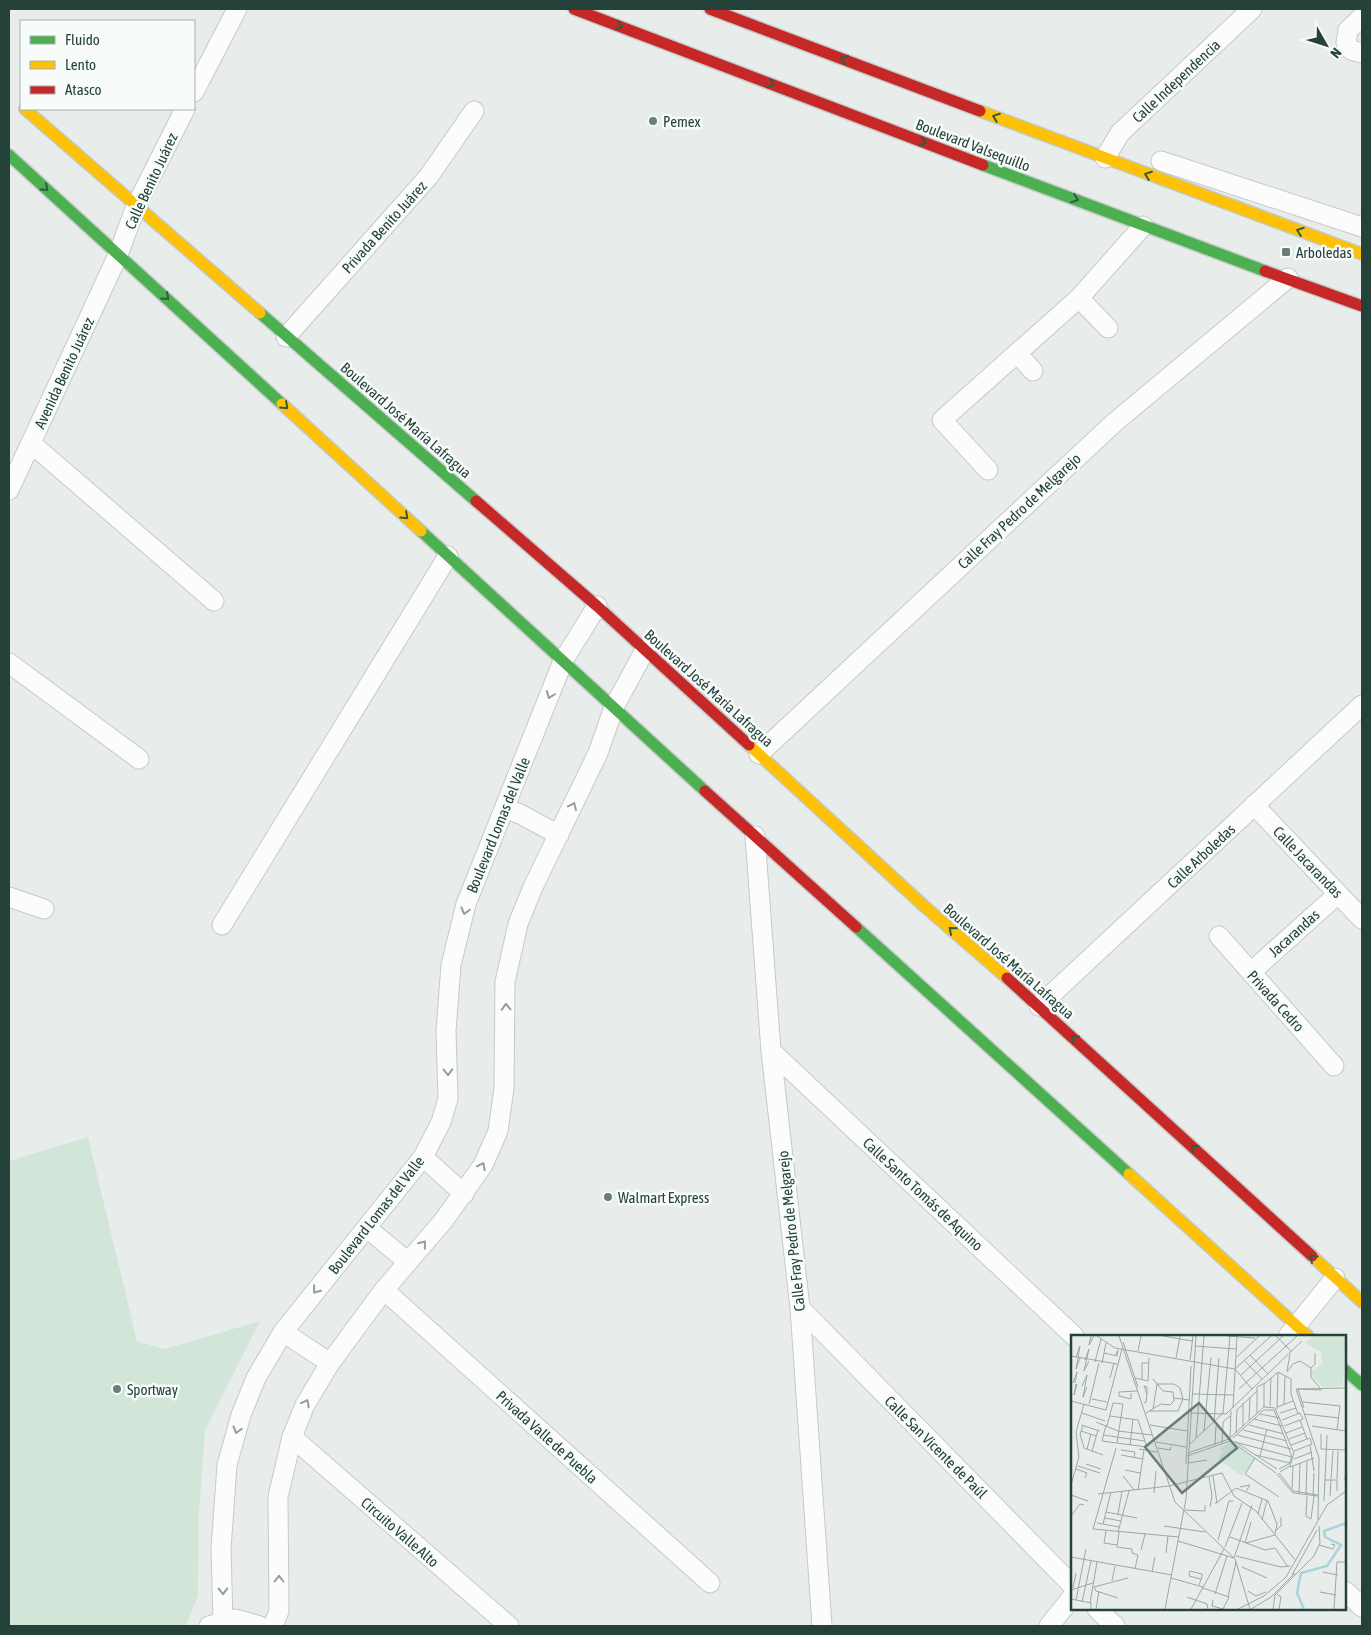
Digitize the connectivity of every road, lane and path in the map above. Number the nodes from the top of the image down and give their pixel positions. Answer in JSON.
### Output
{"nodes":[{"id":1,"x":237,"y":9,"type":"edge"},
{"id":2,"x":574,"y":9,"type":"edge"},
{"id":3,"x":710,"y":9,"type":"edge"},
{"id":4,"x":1252,"y":9,"type":"edge"},
{"id":5,"x":1362,"y":17,"type":"edge"},
{"id":6,"x":1362,"y":53,"type":"edge"},
{"id":7,"x":195,"y":90,"type":"edge"},
{"id":8,"x":26,"y":110,"type":"edge"},
{"id":9,"x":184,"y":110,"type":"edge"},
{"id":10,"x":474,"y":111,"type":"dead end"},
{"id":11,"x":9,"y":155,"type":"edge"},
{"id":12,"x":1105,"y":158,"type":"junction"},
{"id":13,"x":1161,"y":161,"type":"dead end"},
{"id":14,"x":136,"y":206,"type":"junction"},
{"id":15,"x":1143,"y":226,"type":"junction"},
{"id":16,"x":1362,"y":227,"type":"edge"},
{"id":17,"x":1362,"y":254,"type":"edge"},
{"id":18,"x":118,"y":255,"type":"junction"},
{"id":19,"x":1288,"y":278,"type":"junction"},
{"id":20,"x":1079,"y":298,"type":"junction"},
{"id":21,"x":1362,"y":306,"type":"edge"},
{"id":22,"x":1108,"y":328,"type":"dead end"},
{"id":23,"x":286,"y":336,"type":"junction"},
{"id":24,"x":1017,"y":353,"type":"junction"},
{"id":25,"x":1033,"y":371,"type":"dead end"},
{"id":26,"x":32,"y":444,"type":"junction"},
{"id":27,"x":988,"y":470,"type":"dead end"},
{"id":28,"x":9,"y":490,"type":"edge"},
{"id":29,"x":448,"y":556,"type":"junction"},
{"id":30,"x":214,"y":601,"type":"dead end"},
{"id":31,"x":597,"y":606,"type":"junction"},
{"id":32,"x":645,"y":650,"type":"junction"},
{"id":33,"x":563,"y":661,"type":"junction"},
{"id":34,"x":9,"y":663,"type":"edge"},
{"id":35,"x":1362,"y":705,"type":"edge"},
{"id":36,"x":614,"y":708,"type":"junction"},
{"id":37,"x":759,"y":754,"type":"junction"},
{"id":38,"x":139,"y":759,"type":"dead end"},
{"id":39,"x":1254,"y":806,"type":"junction"},
{"id":40,"x":506,"y":809,"type":"junction"},
{"id":41,"x":559,"y":835,"type":"junction"},
{"id":42,"x":755,"y":836,"type":"junction"},
{"id":43,"x":1338,"y":894,"type":"junction"},
{"id":44,"x":9,"y":897,"type":"edge"},
{"id":45,"x":44,"y":909,"type":"dead end"},
{"id":46,"x":1362,"y":919,"type":"edge"},
{"id":47,"x":222,"y":925,"type":"dead end"},
{"id":48,"x":1218,"y":936,"type":"dead end"},
{"id":49,"x":1250,"y":972,"type":"junction"},
{"id":50,"x":1039,"y":1006,"type":"junction"},
{"id":51,"x":772,"y":1051,"type":"junction"},
{"id":52,"x":1334,"y":1066,"type":"dead end"},
{"id":53,"x":423,"y":1157,"type":"junction"},
{"id":54,"x":464,"y":1194,"type":"junction"},
{"id":55,"x":367,"y":1228,"type":"junction"},
{"id":56,"x":408,"y":1262,"type":"junction"},
{"id":57,"x":1336,"y":1278,"type":"junction"},
{"id":58,"x":384,"y":1290,"type":"junction"},
{"id":59,"x":1362,"y":1302,"type":"edge"},
{"id":60,"x":800,"y":1308,"type":"junction"},
{"id":61,"x":283,"y":1332,"type":"junction"},
{"id":62,"x":1298,"y":1333,"type":"edge"},
{"id":63,"x":1073,"y":1335,"type":"edge"},
{"id":64,"x":330,"y":1363,"type":"junction"},
{"id":65,"x":1346,"y":1371,"type":"edge"},
{"id":66,"x":1362,"y":1385,"type":"edge"},
{"id":67,"x":292,"y":1437,"type":"junction"},
{"id":68,"x":710,"y":1583,"type":"dead end"},
{"id":69,"x":1071,"y":1584,"type":"edge"},
{"id":70,"x":1346,"y":1592,"type":"edge"},
{"id":71,"x":1071,"y":1598,"type":"edge"},
{"id":72,"x":1362,"y":1607,"type":"edge"},
{"id":73,"x":1098,"y":1610,"type":"edge"},
{"id":74,"x":826,"y":1622,"type":"edge"},
{"id":75,"x":216,"y":1624,"type":"edge"},
{"id":76,"x":260,"y":1626,"type":"edge"},
{"id":77,"x":273,"y":1626,"type":"edge"},
{"id":78,"x":509,"y":1626,"type":"edge"},
{"id":79,"x":1049,"y":1626,"type":"edge"},
{"id":80,"x":1115,"y":1626,"type":"edge"}],
"edges":[{"from":1,"to":7,"type":"street"},
{"from":2,"to":15,"type":"main road","name":"Boulevard Valsequillo","one_way":true},
{"from":12,"to":3,"type":"main road","one_way":true},
{"from":4,"to":12,"type":"street","name":"Calle Independencia"},
{"from":5,"to":6,"type":"street"},
{"from":8,"to":14,"type":"main road","name":"Boulevard José María Lafragua"},
{"from":9,"to":14,"type":"street","name":"Calle Benito Juárez"},
{"from":10,"to":23,"type":"street","name":"Privada Benito Juárez"},
{"from":11,"to":18,"type":"main road","one_way":true},
{"from":17,"to":12,"type":"main road","one_way":true},
{"from":13,"to":16,"type":"street"},
{"from":14,"to":18,"type":"street","name":"Calle Benito Juárez"},
{"from":14,"to":23,"type":"main road","name":"Boulevard José María Lafragua"},
{"from":15,"to":19,"type":"main road","name":"Boulevard Valsequillo"},
{"from":15,"to":20,"type":"street"},
{"from":18,"to":26,"type":"street","name":"Avenida Benito Juárez"},
{"from":18,"to":29,"type":"main road","one_way":true},
{"from":19,"to":21,"type":"main road","name":"Boulevard Valsequillo"},
{"from":19,"to":37,"type":"street","name":"Calle Fray Pedro de Melgarejo"},
{"from":20,"to":22,"type":"street"},
{"from":20,"to":24,"type":"street"},
{"from":23,"to":31,"type":"main road","name":"Boulevard José María Lafragua"},
{"from":24,"to":25,"type":"street"},
{"from":24,"to":27,"type":"street"},
{"from":26,"to":28,"type":"street","name":"Avenida Benito Juárez"},
{"from":26,"to":30,"type":"street"},
{"from":29,"to":33,"type":"main road"},
{"from":29,"to":47,"type":"street"},
{"from":31,"to":32,"type":"main road","name":"Boulevard José María Lafragua"},
{"from":31,"to":33,"type":"street","name":"Boulevard Lomas del Valle"},
{"from":32,"to":36,"type":"street"},
{"from":32,"to":37,"type":"main road","name":"Boulevard José María Lafragua"},
{"from":33,"to":36,"type":"main road"},
{"from":33,"to":40,"type":"street","name":"Boulevard Lomas del Valle","one_way":true},
{"from":34,"to":38,"type":"street"},
{"from":35,"to":39,"type":"street","name":"Calle Arboledas"},
{"from":41,"to":36,"type":"street","one_way":true},
{"from":36,"to":42,"type":"main road"},
{"from":50,"to":37,"type":"main road","name":"Boulevard José María Lafragua","one_way":true},
{"from":39,"to":43,"type":"street","name":"Calle Jacarandas"},
{"from":39,"to":50,"type":"street","name":"Calle Arboledas"},
{"from":40,"to":41,"type":"street"},
{"from":40,"to":53,"type":"street","name":"Boulevard Lomas del Valle","one_way":true},
{"from":54,"to":41,"type":"street","one_way":true},
{"from":42,"to":51,"type":"street","name":"Calle Fray Pedro de Melgarejo"},
{"from":42,"to":62,"type":"main road"},
{"from":43,"to":46,"type":"street","name":"Calle Jacarandas"},
{"from":43,"to":49,"type":"street","name":"Jacarandas"},
{"from":44,"to":45,"type":"street"},
{"from":48,"to":49,"type":"street","name":"Privada Cedro"},
{"from":49,"to":52,"type":"street","name":"Privada Cedro"},
{"from":57,"to":50,"type":"main road","name":"Boulevard José María Lafragua","one_way":true},
{"from":51,"to":60,"type":"street","name":"Calle Fray Pedro de Melgarejo"},
{"from":51,"to":63,"type":"street","name":"Calle Santo Tomás de Aquino"},
{"from":53,"to":54,"type":"street"},
{"from":53,"to":55,"type":"street","name":"Boulevard Lomas del Valle"},
{"from":56,"to":54,"type":"street","one_way":true},
{"from":55,"to":56,"type":"street"},
{"from":55,"to":61,"type":"street","name":"Boulevard Lomas del Valle","one_way":true},
{"from":56,"to":58,"type":"street"},
{"from":57,"to":59,"type":"main road","name":"Boulevard José María Lafragua"},
{"from":57,"to":62,"type":"street"},
{"from":58,"to":64,"type":"street"},
{"from":58,"to":68,"type":"street","name":"Privada Valle de Puebla"},
{"from":60,"to":69,"type":"street","name":"Calle San Vicente de Paúl"},
{"from":60,"to":74,"type":"street","name":"Calle Fray Pedro de Melgarejo"},
{"from":61,"to":64,"type":"street"},
{"from":61,"to":75,"type":"street","name":"Boulevard Lomas del Valle","one_way":true},
{"from":67,"to":64,"type":"street","one_way":true},
{"from":65,"to":66,"type":"main road"},
{"from":77,"to":67,"type":"street","one_way":true},
{"from":67,"to":78,"type":"street","name":"Circuito Valle Alto"},
{"from":70,"to":72,"type":"street"},
{"from":71,"to":79,"type":"street"},
{"from":73,"to":80,"type":"street"},
{"from":75,"to":76,"type":"street"}]}
